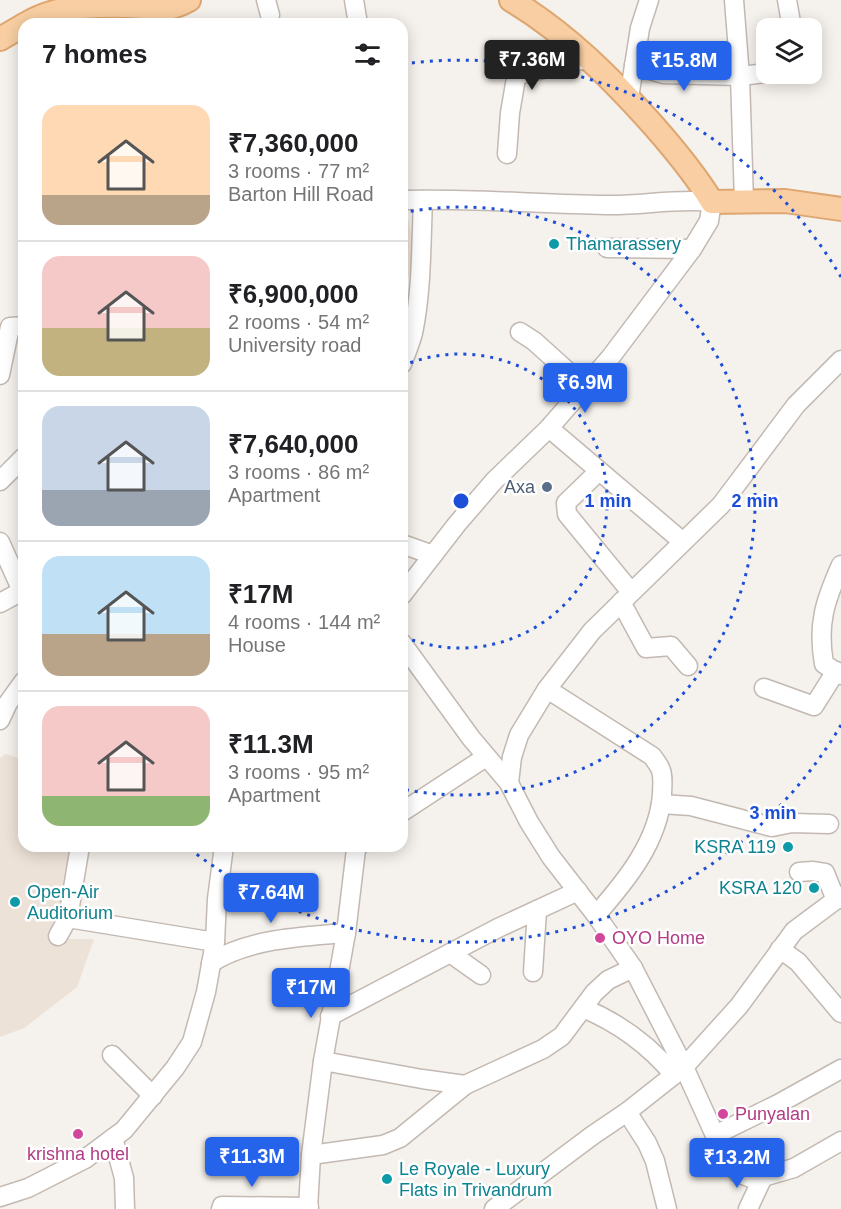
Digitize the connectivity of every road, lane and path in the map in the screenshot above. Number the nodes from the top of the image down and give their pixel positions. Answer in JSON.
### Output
{"nodes":[{"id":1,"x":189,"y":0,"type":"edge"},
{"id":2,"x":354,"y":0,"type":"edge"},
{"id":3,"x":649,"y":0,"type":"edge"},
{"id":4,"x":734,"y":0,"type":"edge"},
{"id":5,"x":788,"y":0,"type":"edge"},
{"id":6,"x":514,"y":1,"type":"edge"},
{"id":7,"x":129,"y":3,"type":"edge"},
{"id":8,"x":35,"y":18,"type":"edge"},
{"id":9,"x":357,"y":18,"type":"edge"},
{"id":10,"x":791,"y":18,"type":"edge"},
{"id":11,"x":18,"y":29,"type":"edge"},
{"id":12,"x":0,"y":39,"type":"edge"},
{"id":13,"x":590,"y":58,"type":"junction"},
{"id":14,"x":634,"y":65,"type":"junction"},
{"id":15,"x":756,"y":74,"type":"edge"},
{"id":16,"x":740,"y":76,"type":"junction"},
{"id":17,"x":629,"y":98,"type":"junction"},
{"id":18,"x":507,"y":154,"type":"dead end"},
{"id":19,"x":408,"y":200,"type":"edge"},
{"id":20,"x":423,"y":200,"type":"junction"},
{"id":21,"x":712,"y":202,"type":"junction"},
{"id":22,"x":744,"y":202,"type":"junction"},
{"id":23,"x":841,"y":209,"type":"edge"},
{"id":24,"x":607,"y":248,"type":"dead end"},
{"id":25,"x":692,"y":249,"type":"junction"},
{"id":26,"x":18,"y":326,"type":"edge"},
{"id":27,"x":519,"y":332,"type":"dead end"},
{"id":28,"x":408,"y":347,"type":"edge"},
{"id":29,"x":841,"y":360,"type":"edge"},
{"id":30,"x":0,"y":375,"type":"edge"},
{"id":31,"x":585,"y":387,"type":"junction"},
{"id":32,"x":549,"y":428,"type":"junction"},
{"id":33,"x":18,"y":463,"type":"edge"},
{"id":34,"x":599,"y":471,"type":"junction"},
{"id":35,"x":0,"y":481,"type":"edge"},
{"id":36,"x":683,"y":542,"type":"junction"},
{"id":37,"x":0,"y":543,"type":"edge"},
{"id":38,"x":408,"y":546,"type":"edge"},
{"id":39,"x":433,"y":555,"type":"junction"},
{"id":40,"x":841,"y":565,"type":"edge"},
{"id":41,"x":18,"y":581,"type":"edge"},
{"id":42,"x":408,"y":587,"type":"edge"},
{"id":43,"x":18,"y":594,"type":"edge"},
{"id":44,"x":626,"y":597,"type":"junction"},
{"id":45,"x":0,"y":603,"type":"edge"},
{"id":46,"x":408,"y":651,"type":"edge"},
{"id":47,"x":688,"y":666,"type":"dead end"},
{"id":48,"x":838,"y":673,"type":"edge"},
{"id":49,"x":764,"y":688,"type":"dead end"},
{"id":50,"x":18,"y":689,"type":"edge"},
{"id":51,"x":547,"y":689,"type":"junction"},
{"id":52,"x":0,"y":720,"type":"edge"},
{"id":53,"x":486,"y":757,"type":"junction"},
{"id":54,"x":509,"y":783,"type":"junction"},
{"id":55,"x":661,"y":804,"type":"junction"},
{"id":56,"x":408,"y":809,"type":"edge"},
{"id":57,"x":829,"y":824,"type":"dead end"},
{"id":58,"x":79,"y":852,"type":"edge"},
{"id":59,"x":223,"y":852,"type":"edge"},
{"id":60,"x":356,"y":852,"type":"edge"},
{"id":61,"x":799,"y":872,"type":"dead end"},
{"id":62,"x":578,"y":891,"type":"junction"},
{"id":63,"x":838,"y":898,"type":"edge"},
{"id":64,"x":537,"y":910,"type":"junction"},
{"id":65,"x":596,"y":915,"type":"junction"},
{"id":66,"x":68,"y":918,"type":"junction"},
{"id":67,"x":346,"y":933,"type":"junction"},
{"id":68,"x":58,"y":936,"type":"dead end"},
{"id":69,"x":215,"y":942,"type":"junction"},
{"id":70,"x":780,"y":949,"type":"junction"},
{"id":71,"x":450,"y":953,"type":"junction"},
{"id":72,"x":211,"y":963,"type":"junction"},
{"id":73,"x":633,"y":968,"type":"junction"},
{"id":74,"x":532,"y":972,"type":"dead end"},
{"id":75,"x":481,"y":975,"type":"dead end"},
{"id":76,"x":584,"y":1008,"type":"junction"},
{"id":77,"x":841,"y":1012,"type":"edge"},
{"id":78,"x":330,"y":1016,"type":"junction"},
{"id":79,"x":112,"y":1055,"type":"dead end"},
{"id":80,"x":323,"y":1061,"type":"junction"},
{"id":81,"x":841,"y":1069,"type":"edge"},
{"id":82,"x":679,"y":1071,"type":"junction"},
{"id":83,"x":465,"y":1085,"type":"junction"},
{"id":84,"x":153,"y":1096,"type":"junction"},
{"id":85,"x":627,"y":1112,"type":"junction"},
{"id":86,"x":715,"y":1134,"type":"junction"},
{"id":87,"x":113,"y":1138,"type":"junction"},
{"id":88,"x":841,"y":1141,"type":"edge"},
{"id":89,"x":311,"y":1155,"type":"junction"},
{"id":90,"x":738,"y":1173,"type":"junction"},
{"id":91,"x":763,"y":1177,"type":"junction"},
{"id":92,"x":0,"y":1197,"type":"edge"},
{"id":93,"x":308,"y":1208,"type":"edge"},
{"id":94,"x":748,"y":1208,"type":"edge"},
{"id":95,"x":126,"y":1209,"type":"edge"},
{"id":96,"x":222,"y":1209,"type":"edge"},
{"id":97,"x":494,"y":1209,"type":"edge"},
{"id":98,"x":667,"y":1209,"type":"edge"}],
"edges":[{"from":1,"to":7,"type":"main road"},
{"from":2,"to":9,"type":"street"},
{"from":3,"to":14,"type":"street"},
{"from":4,"to":16,"type":"street"},
{"from":5,"to":10,"type":"street"},
{"from":6,"to":13,"type":"main road"},
{"from":7,"to":8,"type":"main road"},
{"from":11,"to":12,"type":"main road"},
{"from":13,"to":17,"type":"main road"},
{"from":13,"to":18,"type":"street"},
{"from":14,"to":16,"type":"street"},
{"from":14,"to":17,"type":"street"},
{"from":15,"to":16,"type":"street"},
{"from":16,"to":22,"type":"street"},
{"from":17,"to":21,"type":"main road"},
{"from":19,"to":20,"type":"street"},
{"from":20,"to":21,"type":"street"},
{"from":20,"to":28,"type":"street"},
{"from":21,"to":22,"type":"main road"},
{"from":21,"to":25,"type":"street"},
{"from":22,"to":23,"type":"main road"},
{"from":24,"to":25,"type":"street"},
{"from":25,"to":31,"type":"street"},
{"from":26,"to":30,"type":"street"},
{"from":27,"to":31,"type":"street"},
{"from":29,"to":36,"type":"street"},
{"from":31,"to":32,"type":"street"},
{"from":32,"to":34,"type":"street"},
{"from":32,"to":39,"type":"street"},
{"from":33,"to":35,"type":"street"},
{"from":34,"to":36,"type":"street"},
{"from":34,"to":44,"type":"street"},
{"from":36,"to":44,"type":"street"},
{"from":37,"to":41,"type":"street"},
{"from":38,"to":39,"type":"street"},
{"from":39,"to":42,"type":"street"},
{"from":40,"to":48,"type":"street"},
{"from":43,"to":45,"type":"street"},
{"from":44,"to":47,"type":"street"},
{"from":44,"to":51,"type":"street"},
{"from":46,"to":53,"type":"street"},
{"from":48,"to":49,"type":"street"},
{"from":50,"to":52,"type":"street"},
{"from":51,"to":54,"type":"street"},
{"from":51,"to":55,"type":"street"},
{"from":53,"to":54,"type":"street"},
{"from":53,"to":56,"type":"street"},
{"from":54,"to":62,"type":"street"},
{"from":55,"to":57,"type":"street"},
{"from":55,"to":65,"type":"street"},
{"from":58,"to":66,"type":"street"},
{"from":59,"to":69,"type":"street"},
{"from":60,"to":67,"type":"street"},
{"from":61,"to":63,"type":"street"},
{"from":62,"to":64,"type":"street"},
{"from":62,"to":65,"type":"street"},
{"from":63,"to":70,"type":"street"},
{"from":64,"to":71,"type":"street"},
{"from":64,"to":74,"type":"street"},
{"from":65,"to":73,"type":"street"},
{"from":66,"to":68,"type":"street"},
{"from":66,"to":69,"type":"street"},
{"from":67,"to":72,"type":"street"},
{"from":67,"to":78,"type":"street"},
{"from":69,"to":72,"type":"street"},
{"from":70,"to":77,"type":"street"},
{"from":70,"to":82,"type":"street"},
{"from":71,"to":75,"type":"street"},
{"from":71,"to":78,"type":"street"},
{"from":72,"to":84,"type":"street"},
{"from":73,"to":76,"type":"street"},
{"from":73,"to":82,"type":"street"},
{"from":76,"to":82,"type":"street"},
{"from":76,"to":83,"type":"street"},
{"from":78,"to":80,"type":"street"},
{"from":79,"to":84,"type":"street"},
{"from":80,"to":83,"type":"street"},
{"from":80,"to":89,"type":"street"},
{"from":81,"to":86,"type":"street"},
{"from":82,"to":85,"type":"street"},
{"from":82,"to":86,"type":"street"},
{"from":83,"to":89,"type":"street"},
{"from":84,"to":87,"type":"street"},
{"from":85,"to":97,"type":"street"},
{"from":85,"to":98,"type":"street"},
{"from":86,"to":90,"type":"street"},
{"from":87,"to":92,"type":"street"},
{"from":87,"to":95,"type":"street"},
{"from":88,"to":91,"type":"street"},
{"from":89,"to":93,"type":"street"},
{"from":90,"to":91,"type":"street"},
{"from":90,"to":94,"type":"street"},
{"from":91,"to":94,"type":"street"},
{"from":93,"to":96,"type":"street"}]}
